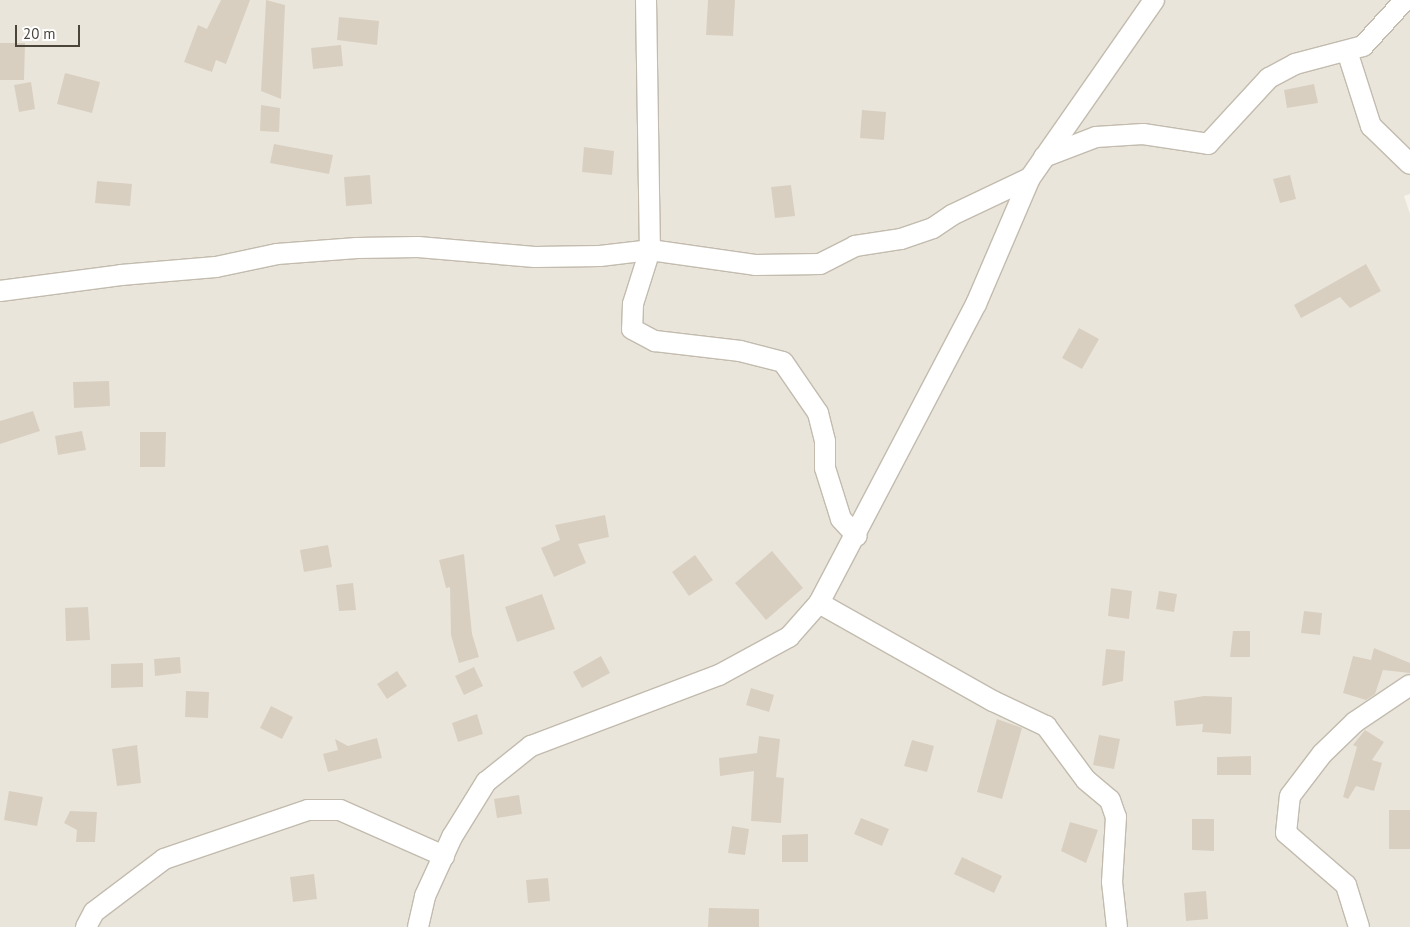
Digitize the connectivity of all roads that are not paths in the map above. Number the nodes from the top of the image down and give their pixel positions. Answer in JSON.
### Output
{"nodes":[{"id":1,"x":646,"y":0,"type":"edge"},
{"id":2,"x":1154,"y":0,"type":"edge"},
{"id":3,"x":1405,"y":0,"type":"edge"},
{"id":4,"x":1347,"y":51,"type":"junction"},
{"id":5,"x":1044,"y":157,"type":"junction"},
{"id":6,"x":1410,"y":164,"type":"edge"},
{"id":7,"x":1030,"y":178,"type":"junction"},
{"id":8,"x":650,"y":250,"type":"junction"},
{"id":9,"x":0,"y":291,"type":"edge"},
{"id":10,"x":857,"y":536,"type":"junction"},
{"id":11,"x":819,"y":603,"type":"junction"},
{"id":12,"x":1410,"y":685,"type":"edge"},
{"id":13,"x":444,"y":856,"type":"junction"},
{"id":14,"x":86,"y":927,"type":"edge"},
{"id":15,"x":418,"y":927,"type":"edge"},
{"id":16,"x":1117,"y":927,"type":"edge"},
{"id":17,"x":1359,"y":927,"type":"edge"}],
"edges":[{"from":1,"to":8,"type":"street"},
{"from":2,"to":5,"type":"street"},
{"from":3,"to":4,"type":"street"},
{"from":4,"to":5,"type":"street"},
{"from":4,"to":6,"type":"street"},
{"from":5,"to":7,"type":"street"},
{"from":7,"to":8,"type":"street"},
{"from":7,"to":10,"type":"street"},
{"from":8,"to":9,"type":"street"},
{"from":8,"to":10,"type":"street"},
{"from":10,"to":11,"type":"street"},
{"from":11,"to":13,"type":"street"},
{"from":11,"to":16,"type":"street"},
{"from":12,"to":17,"type":"street"},
{"from":13,"to":14,"type":"street"},
{"from":13,"to":15,"type":"street"}]}
